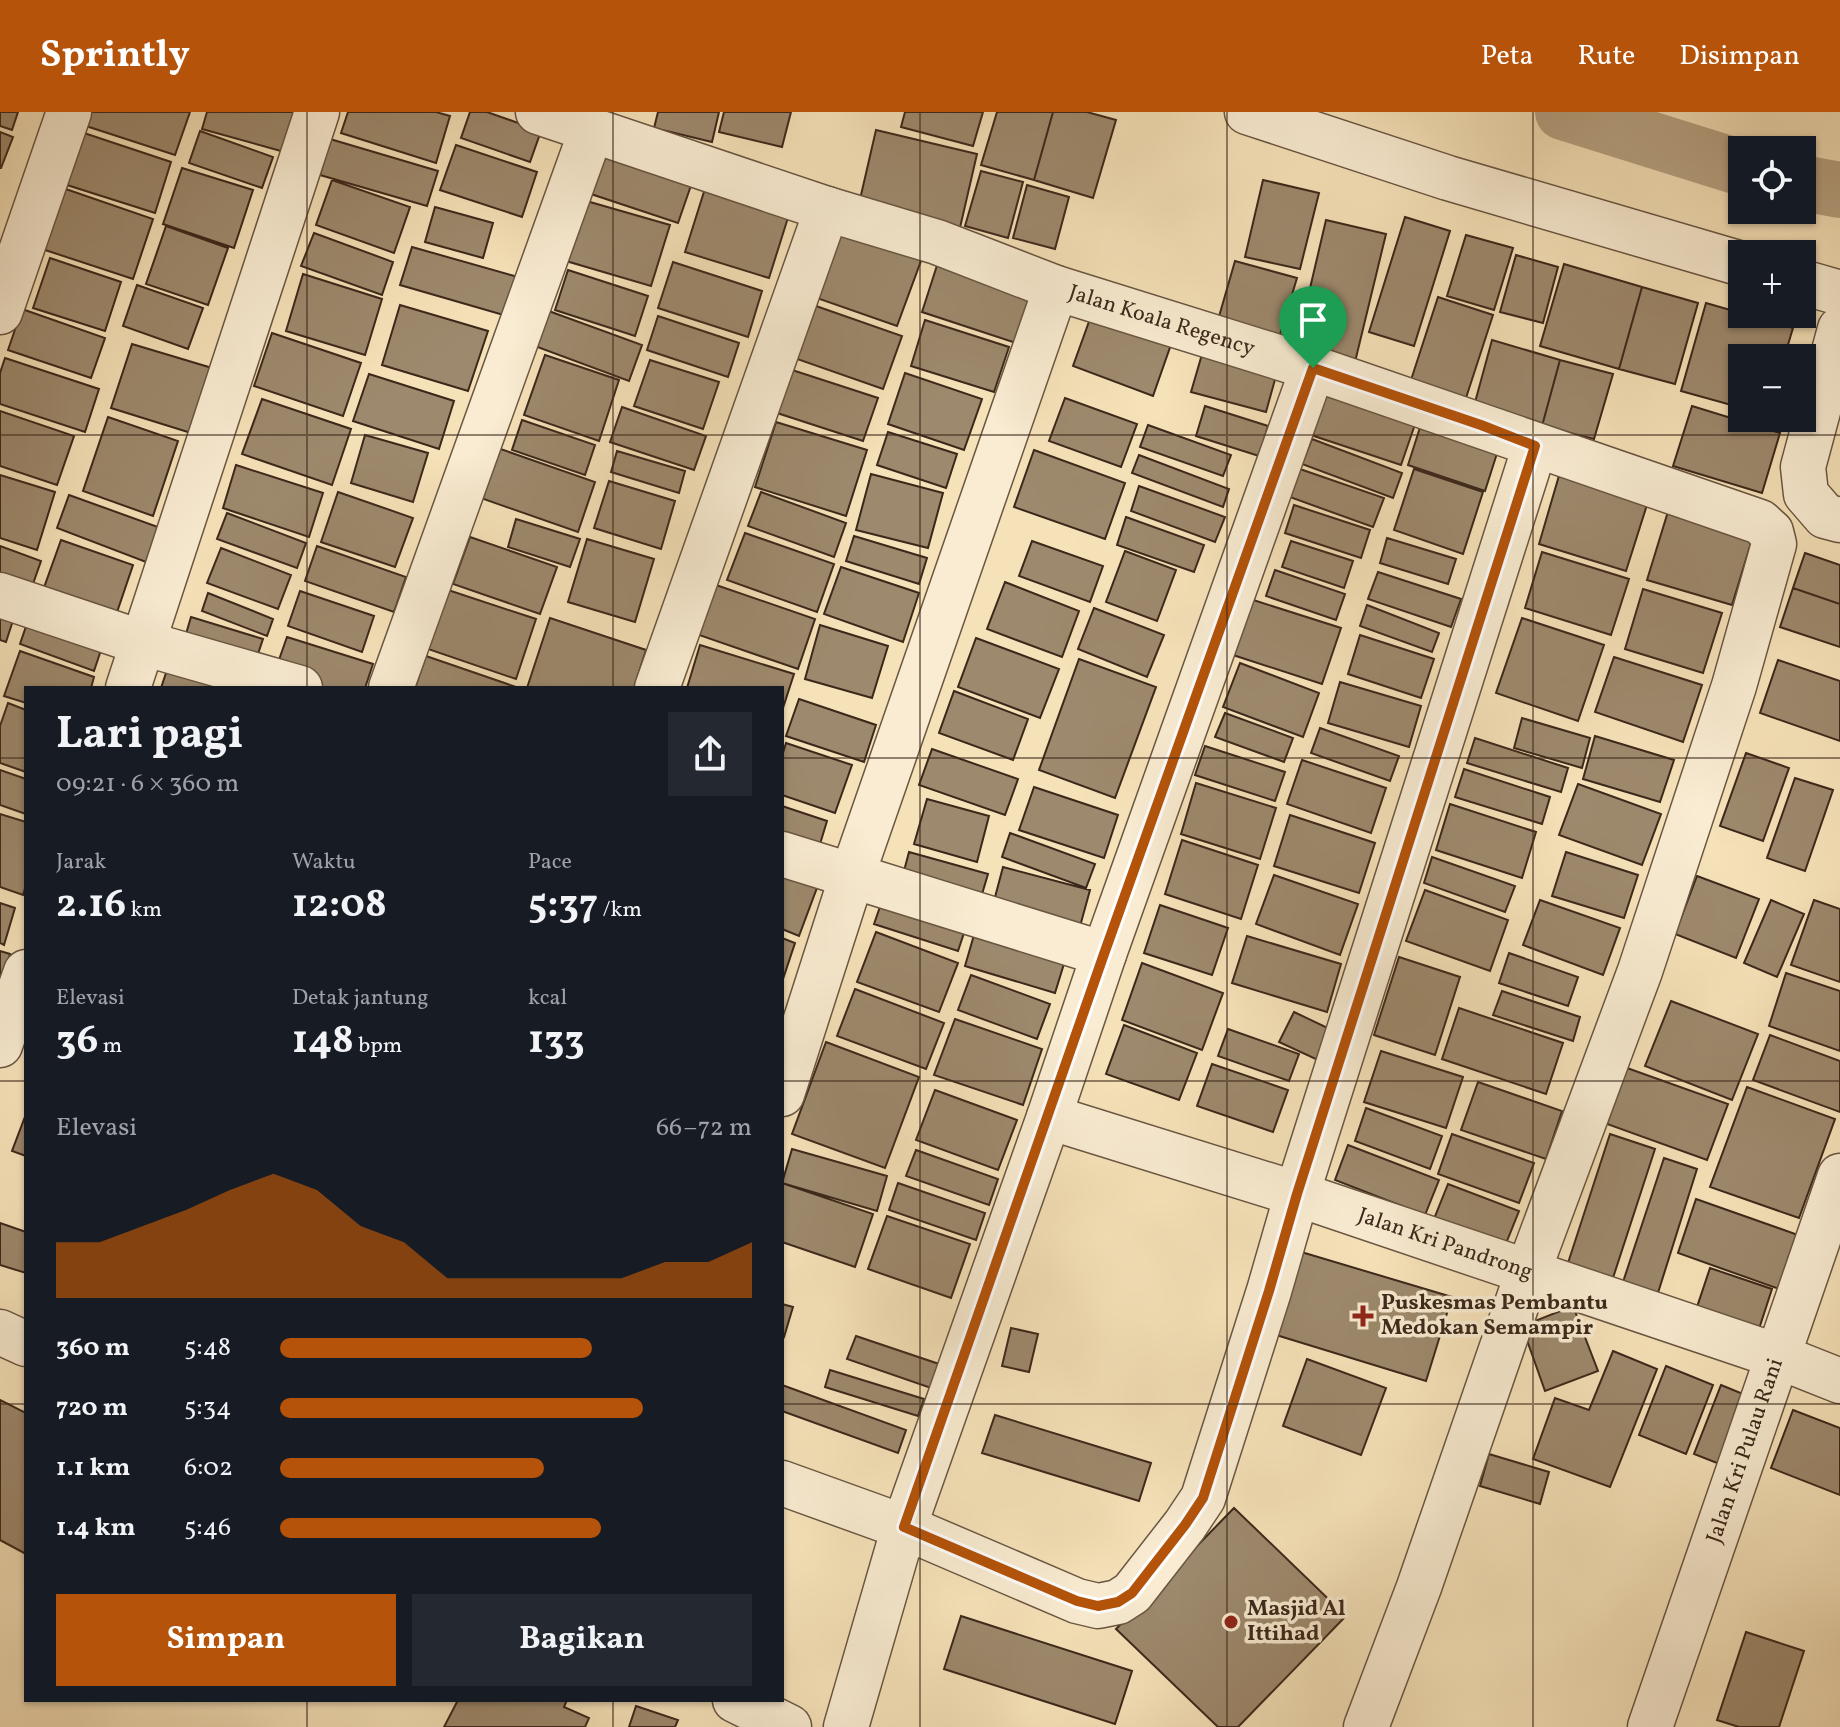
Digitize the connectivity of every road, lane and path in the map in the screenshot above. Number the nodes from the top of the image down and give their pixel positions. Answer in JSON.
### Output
{"nodes":[{"id":1,"x":69,"y":112,"type":"edge"},
{"id":2,"x":317,"y":112,"type":"edge"},
{"id":3,"x":538,"y":112,"type":"edge"},
{"id":4,"x":1247,"y":112,"type":"edge"},
{"id":5,"x":592,"y":129,"type":"junction"},
{"id":6,"x":827,"y":209,"type":"junction"},
{"id":7,"x":1728,"y":260,"type":"edge"},
{"id":8,"x":1816,"y":286,"type":"edge"},
{"id":9,"x":1056,"y":288,"type":"junction"},
{"id":10,"x":1840,"y":293,"type":"edge"},
{"id":11,"x":0,"y":312,"type":"edge"},
{"id":12,"x":1840,"y":329,"type":"edge"},
{"id":13,"x":1313,"y":368,"type":"junction"},
{"id":14,"x":1535,"y":446,"type":"junction"},
{"id":15,"x":1832,"y":518,"type":"edge"},
{"id":16,"x":0,"y":595,"type":"edge"},
{"id":17,"x":143,"y":643,"type":"junction"},
{"id":18,"x":129,"y":686,"type":"edge"},
{"id":19,"x":293,"y":686,"type":"edge"},
{"id":20,"x":392,"y":686,"type":"edge"},
{"id":21,"x":658,"y":686,"type":"edge"},
{"id":22,"x":784,"y":855,"type":"edge"},
{"id":23,"x":852,"y":876,"type":"junction"},
{"id":24,"x":1104,"y":954,"type":"junction"},
{"id":25,"x":24,"y":978,"type":"edge"},
{"id":26,"x":0,"y":1045,"type":"edge"},
{"id":27,"x":784,"y":1088,"type":"edge"},
{"id":28,"x":1049,"y":1117,"type":"junction"},
{"id":29,"x":1840,"y":1176,"type":"edge"},
{"id":30,"x":1297,"y":1194,"type":"junction"},
{"id":31,"x":1528,"y":1272,"type":"junction"},
{"id":32,"x":0,"y":1332,"type":"edge"},
{"id":33,"x":24,"y":1343,"type":"edge"},
{"id":34,"x":1777,"y":1356,"type":"junction"},
{"id":35,"x":1840,"y":1381,"type":"edge"},
{"id":36,"x":784,"y":1484,"type":"edge"},
{"id":37,"x":904,"y":1527,"type":"junction"},
{"id":38,"x":739,"y":1702,"type":"edge"},
{"id":39,"x":789,"y":1727,"type":"edge"},
{"id":40,"x":846,"y":1727,"type":"edge"},
{"id":41,"x":1366,"y":1727,"type":"edge"},
{"id":42,"x":1650,"y":1727,"type":"edge"}],
"edges":[{"from":1,"to":11,"type":"street"},
{"from":2,"to":17,"type":"street"},
{"from":3,"to":5,"type":"street","name":"Jalan Koala Regency"},
{"from":4,"to":7,"type":"street"},
{"from":5,"to":6,"type":"street","name":"Jalan Koala Regency"},
{"from":5,"to":20,"type":"street"},
{"from":6,"to":9,"type":"street","name":"Jalan Koala Regency"},
{"from":6,"to":21,"type":"street"},
{"from":8,"to":10,"type":"street"},
{"from":9,"to":13,"type":"street","name":"Jalan Koala Regency"},
{"from":9,"to":23,"type":"street"},
{"from":12,"to":15,"type":"street"},
{"from":13,"to":14,"type":"street","name":"Jalan Koala Regency"},
{"from":13,"to":24,"type":"street"},
{"from":14,"to":30,"type":"street"},
{"from":14,"to":31,"type":"street","name":"Jalan Koala Regency"},
{"from":16,"to":17,"type":"street"},
{"from":17,"to":18,"type":"street"},
{"from":17,"to":19,"type":"street"},
{"from":22,"to":23,"type":"street"},
{"from":23,"to":24,"type":"street"},
{"from":23,"to":27,"type":"street"},
{"from":24,"to":28,"type":"street"},
{"from":25,"to":26,"type":"street"},
{"from":28,"to":30,"type":"street","name":"Jalan Kri Pandrong"},
{"from":28,"to":37,"type":"street"},
{"from":29,"to":34,"type":"street","name":"Jalan Kri Pulau Rani"},
{"from":30,"to":31,"type":"street","name":"Jalan Kri Pandrong"},
{"from":30,"to":37,"type":"street"},
{"from":31,"to":34,"type":"street","name":"Jalan Kri Pandrong"},
{"from":31,"to":41,"type":"street"},
{"from":32,"to":33,"type":"street"},
{"from":34,"to":35,"type":"street","name":"Jalan Kri Pandrong"},
{"from":34,"to":42,"type":"street","name":"Jalan Kri Pulau Rani"},
{"from":36,"to":37,"type":"street"},
{"from":37,"to":40,"type":"street"},
{"from":38,"to":39,"type":"street"}]}
